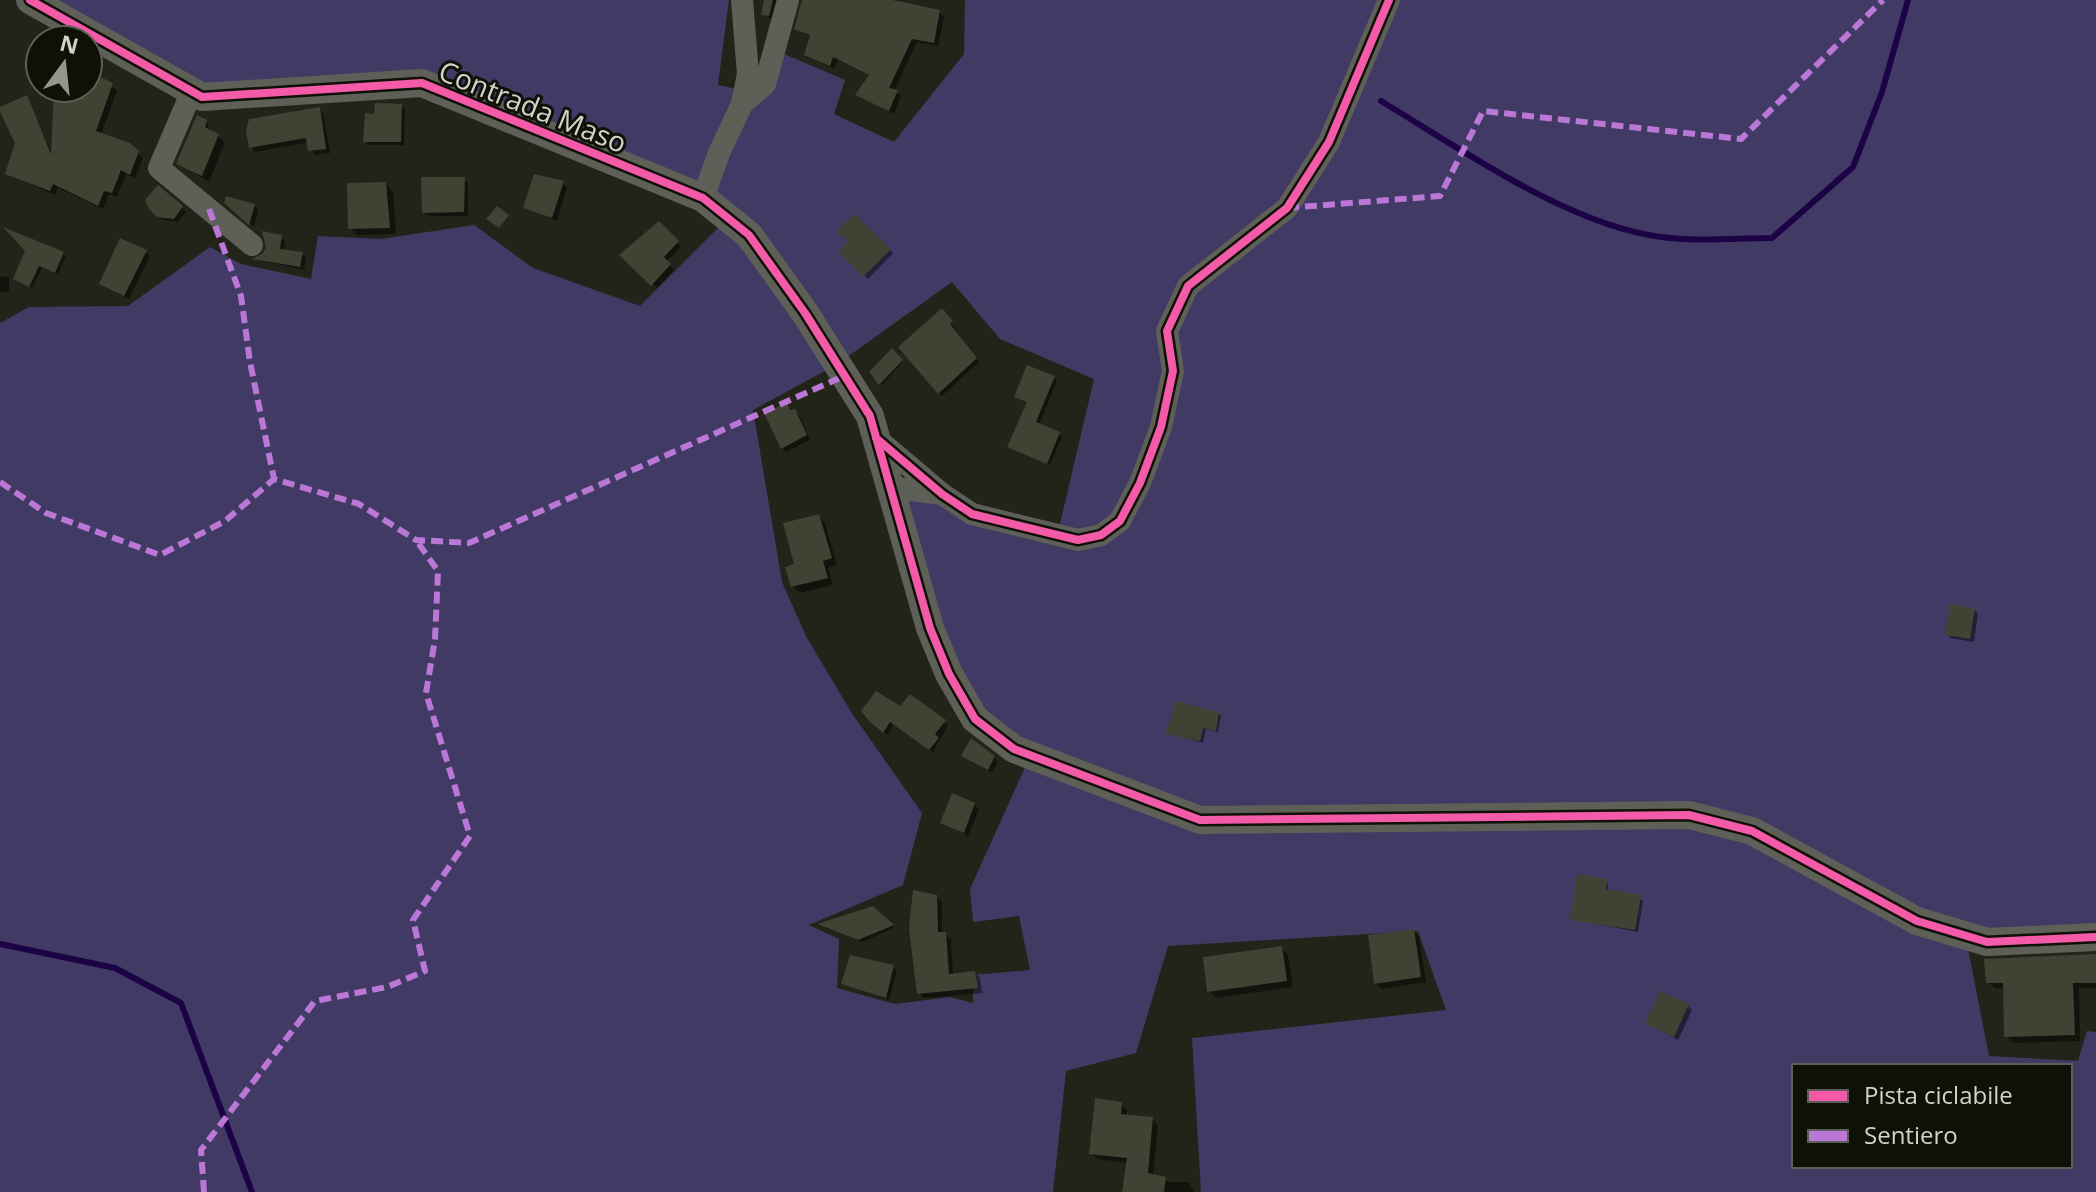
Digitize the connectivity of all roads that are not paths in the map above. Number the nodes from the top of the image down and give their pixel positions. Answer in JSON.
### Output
{"nodes":[{"id":1,"x":30,"y":0,"type":"edge"},
{"id":2,"x":742,"y":0,"type":"edge"},
{"id":3,"x":788,"y":0,"type":"edge"},
{"id":4,"x":1389,"y":0,"type":"edge"},
{"id":5,"x":192,"y":91,"type":"junction"},
{"id":6,"x":742,"y":104,"type":"junction"},
{"id":7,"x":703,"y":198,"type":"junction"},
{"id":8,"x":252,"y":245,"type":"dead end"},
{"id":9,"x":876,"y":438,"type":"junction"},
{"id":10,"x":890,"y":487,"type":"junction"},
{"id":11,"x":942,"y":494,"type":"junction"},
{"id":12,"x":2096,"y":937,"type":"edge"}],
"edges":[{"from":1,"to":5,"type":"street","name":"Contrada Maso"},
{"from":2,"to":6,"type":"street"},
{"from":3,"to":6,"type":"street"},
{"from":4,"to":11,"type":"street"},
{"from":5,"to":7,"type":"street","name":"Contrada Maso"},
{"from":5,"to":8,"type":"street"},
{"from":6,"to":7,"type":"street"},
{"from":7,"to":9,"type":"street","name":"Contrada Maso"},
{"from":9,"to":10,"type":"street","name":"Contrada Maso"},
{"from":9,"to":11,"type":"street"},
{"from":10,"to":11,"type":"street"},
{"from":10,"to":12,"type":"street","name":"Contrada Maso"}]}
